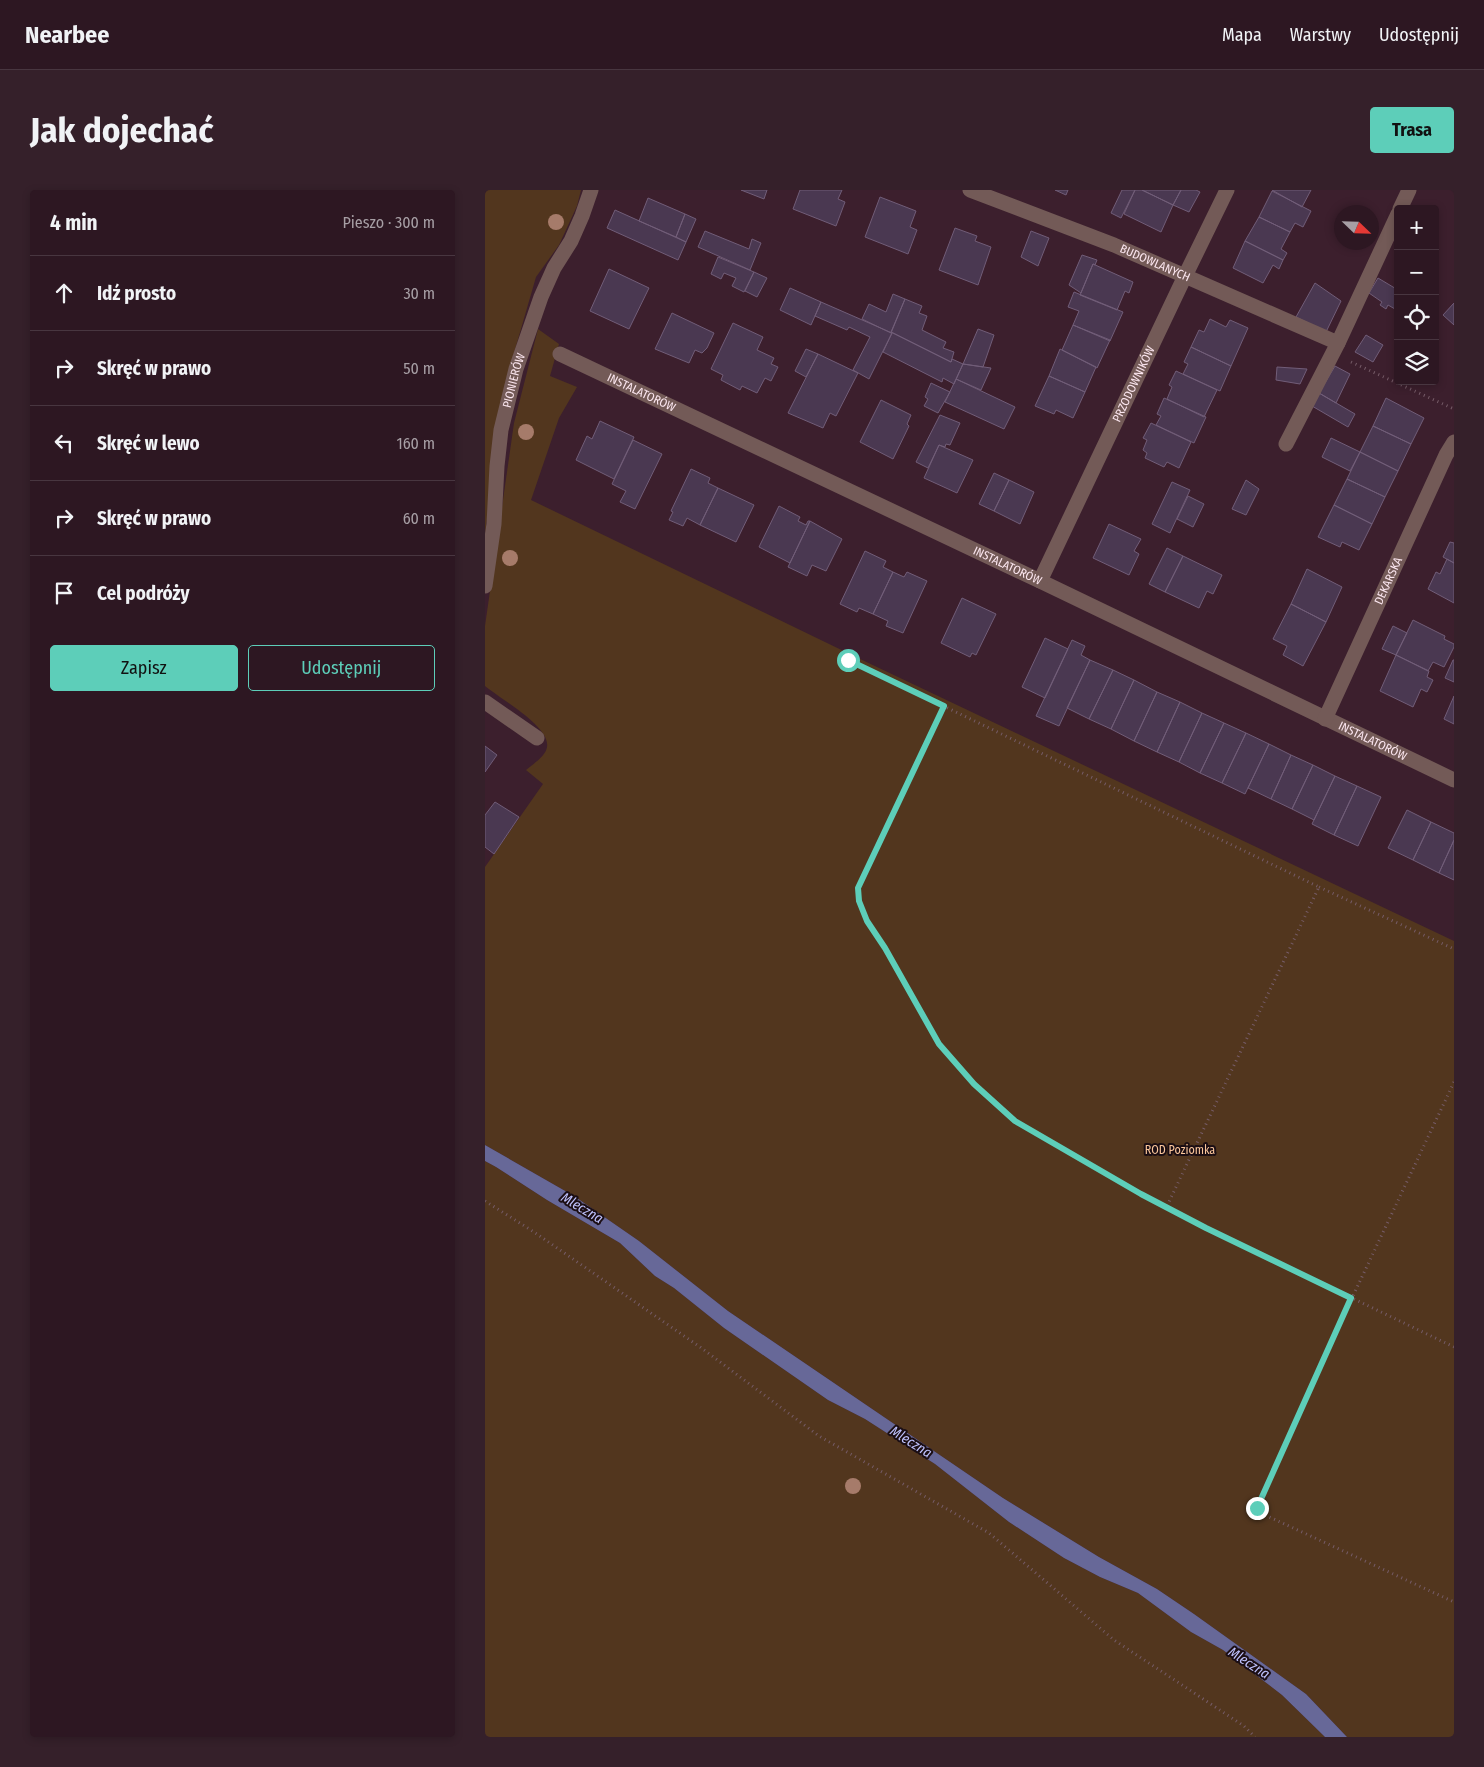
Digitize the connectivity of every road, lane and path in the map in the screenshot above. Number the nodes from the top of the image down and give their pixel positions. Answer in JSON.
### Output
{"nodes":[{"id":1,"x":591,"y":190,"type":"edge"},
{"id":2,"x":970,"y":190,"type":"edge"},
{"id":3,"x":1227,"y":190,"type":"edge"},
{"id":4,"x":1409,"y":190,"type":"edge"},
{"id":5,"x":1402,"y":205,"type":"edge"},
{"id":6,"x":1394,"y":223,"type":"edge"},
{"id":7,"x":1185,"y":276,"type":"junction"},
{"id":8,"x":1335,"y":349,"type":"junction"},
{"id":9,"x":560,"y":354,"type":"dead end"},
{"id":10,"x":1454,"y":409,"type":"edge"},
{"id":11,"x":1454,"y":442,"type":"edge"},
{"id":12,"x":1287,"y":444,"type":"dead end"},
{"id":13,"x":1040,"y":580,"type":"junction"},
{"id":14,"x":485,"y":586,"type":"edge"},
{"id":15,"x":848,"y":660,"type":"dead end"},
{"id":16,"x":485,"y":702,"type":"edge"},
{"id":17,"x":944,"y":706,"type":"junction"},
{"id":18,"x":1325,"y":719,"type":"junction"},
{"id":19,"x":537,"y":738,"type":"dead end"},
{"id":20,"x":1454,"y":780,"type":"edge"},
{"id":21,"x":1319,"y":887,"type":"junction"},
{"id":22,"x":1454,"y":949,"type":"edge"},
{"id":23,"x":1454,"y":1082,"type":"edge"},
{"id":24,"x":485,"y":1201,"type":"edge"},
{"id":25,"x":1166,"y":1208,"type":"junction"},
{"id":26,"x":1351,"y":1298,"type":"junction"},
{"id":27,"x":1454,"y":1347,"type":"edge"},
{"id":28,"x":1454,"y":1602,"type":"edge"},
{"id":29,"x":1255,"y":1737,"type":"edge"}],
"edges":[{"from":1,"to":14,"type":"street","name":"PIONIERÓW"},
{"from":2,"to":7,"type":"street","name":"BUDOWLANYCH"},
{"from":3,"to":7,"type":"street","name":"PRZODOWNIKÓW"},
{"from":4,"to":5,"type":"street"},
{"from":6,"to":8,"type":"street"},
{"from":7,"to":8,"type":"street","name":"BUDOWLANYCH"},
{"from":7,"to":13,"type":"street","name":"PRZODOWNIKÓW"},
{"from":8,"to":10,"type":"path"},
{"from":8,"to":12,"type":"street"},
{"from":9,"to":13,"type":"street","name":"INSTALATORÓW"},
{"from":11,"to":18,"type":"street","name":"DEKARSKA"},
{"from":13,"to":18,"type":"street","name":"INSTALATORÓW"},
{"from":15,"to":17,"type":"path"},
{"from":16,"to":19,"type":"street"},
{"from":17,"to":21,"type":"path"},
{"from":17,"to":25,"type":"path"},
{"from":18,"to":20,"type":"street","name":"INSTALATORÓW"},
{"from":21,"to":22,"type":"path"},
{"from":21,"to":25,"type":"path"},
{"from":23,"to":26,"type":"path"},
{"from":24,"to":29,"type":"path"},
{"from":25,"to":26,"type":"path"},
{"from":26,"to":27,"type":"path"},
{"from":26,"to":28,"type":"path"}]}
